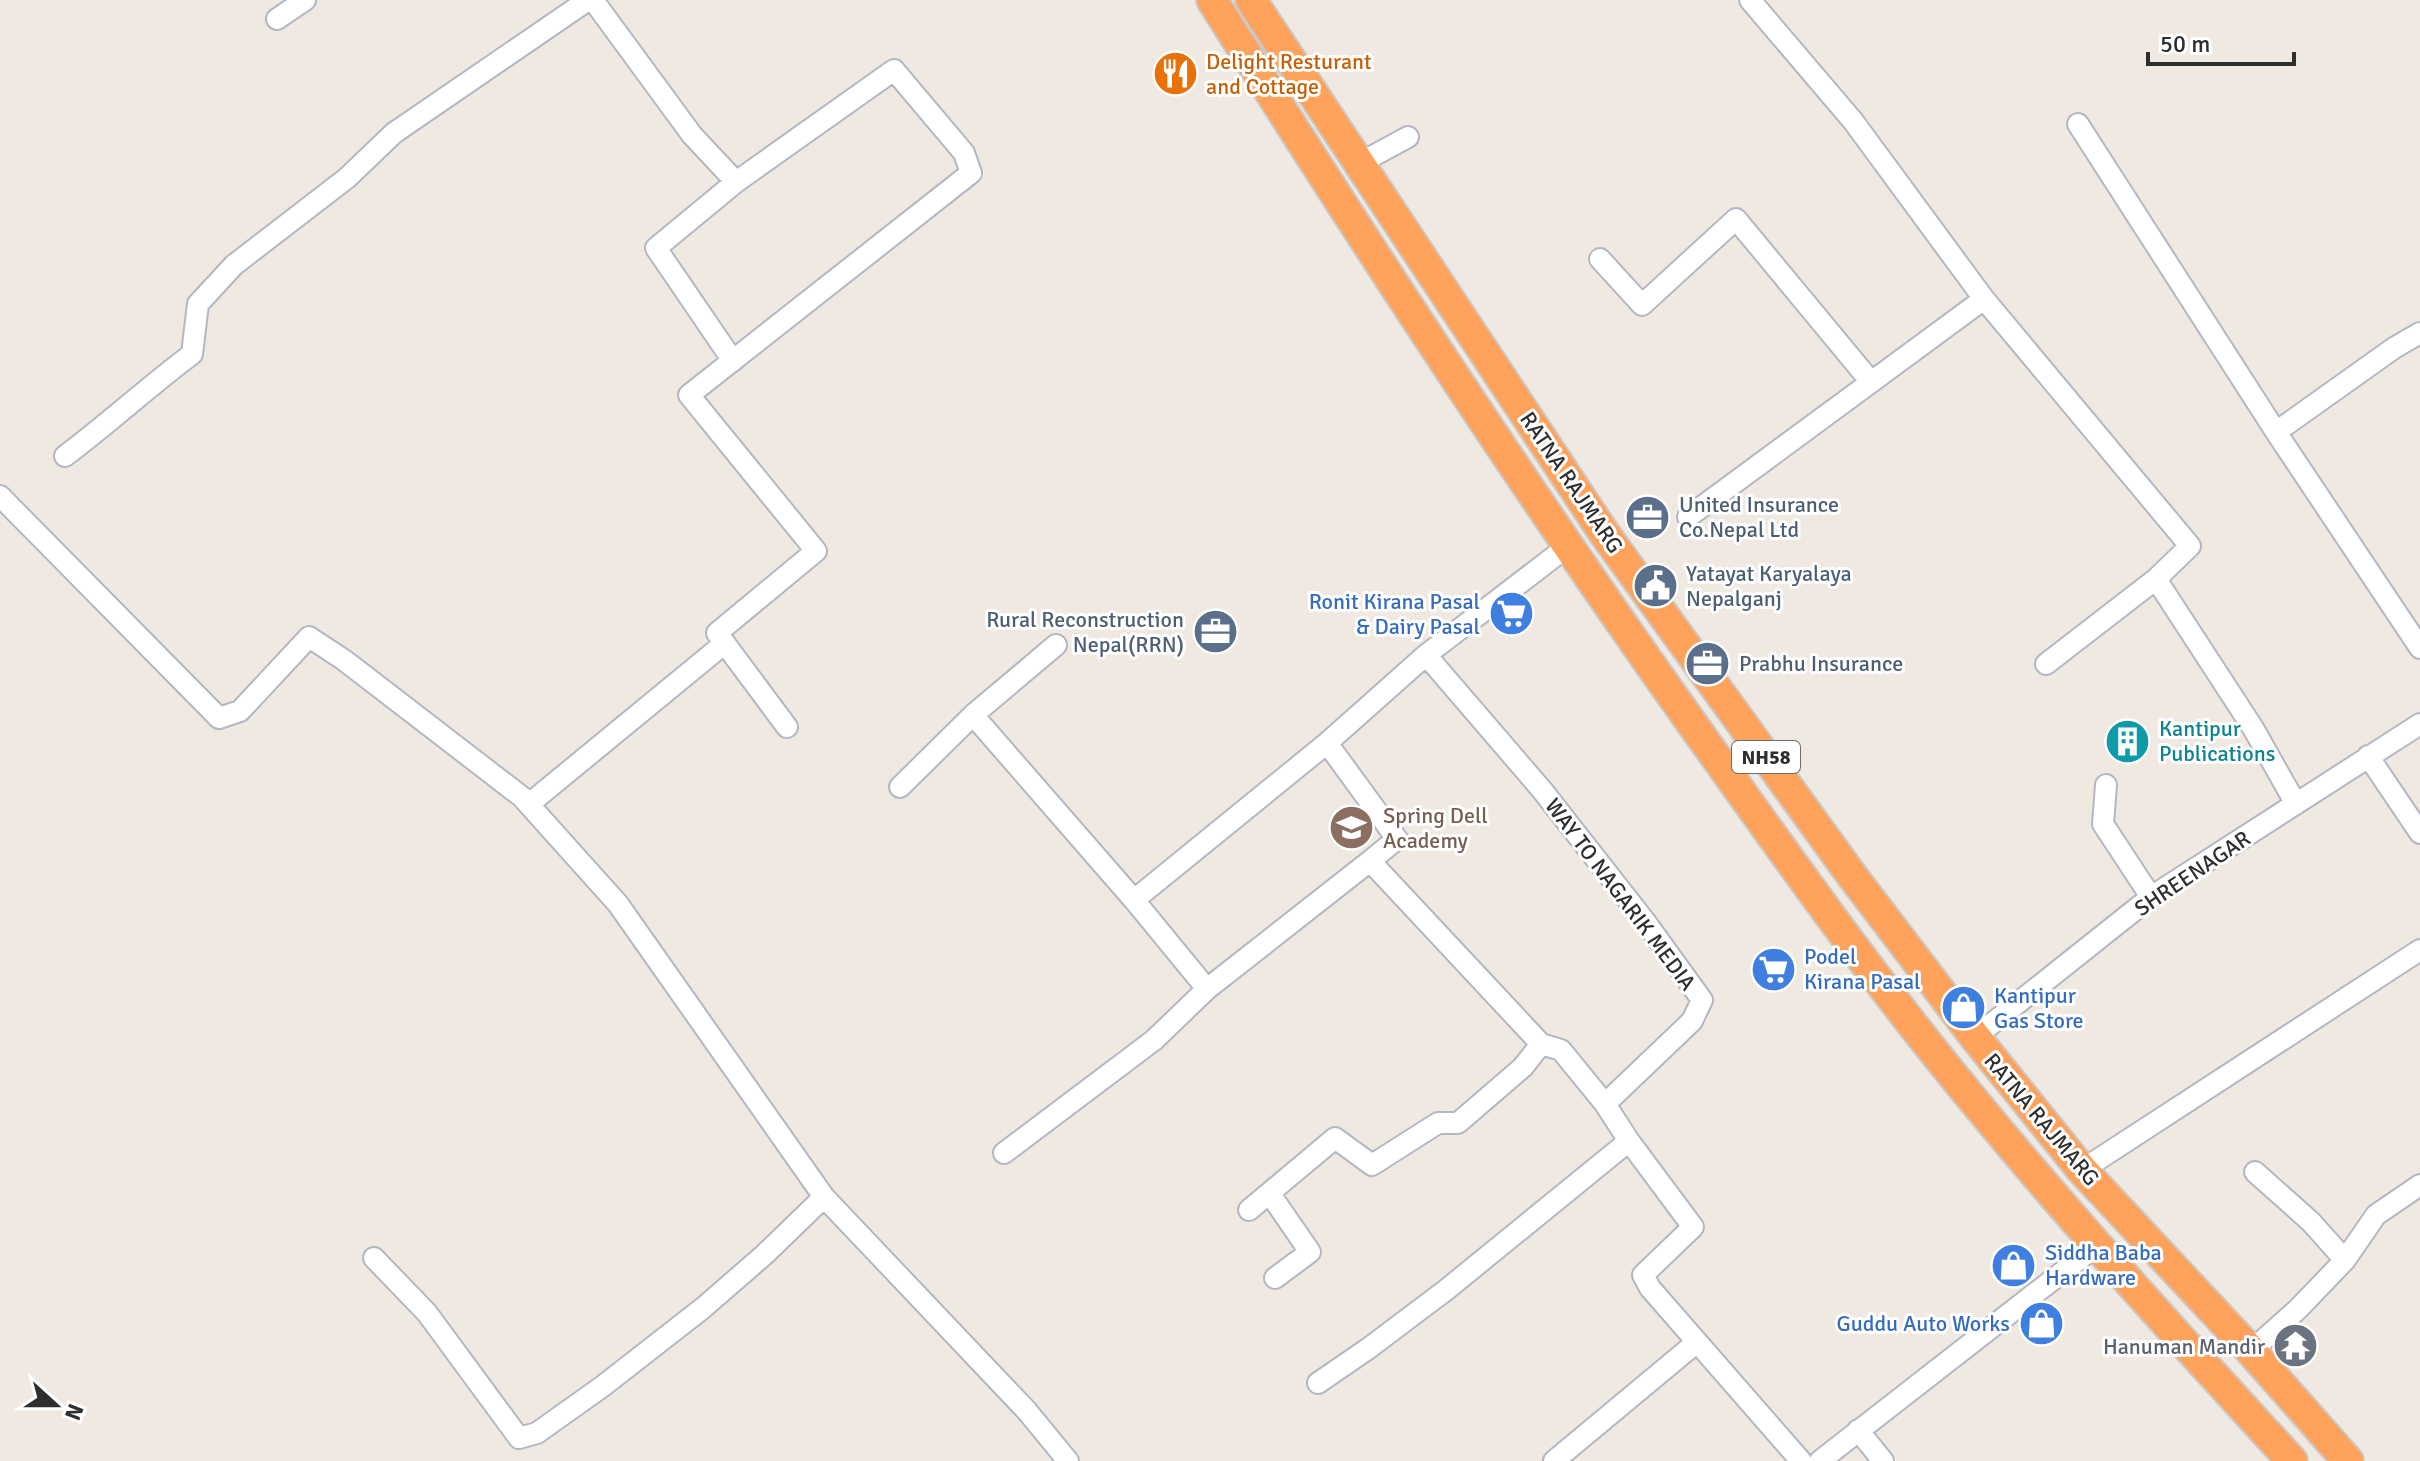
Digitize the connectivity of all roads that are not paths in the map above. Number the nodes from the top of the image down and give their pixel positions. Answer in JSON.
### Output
{"nodes":[{"id":1,"x":305,"y":0,"type":"edge"},
{"id":2,"x":590,"y":0,"type":"edge"},
{"id":3,"x":1212,"y":0,"type":"edge"},
{"id":4,"x":1251,"y":0,"type":"edge"},
{"id":5,"x":1750,"y":0,"type":"edge"},
{"id":6,"x":277,"y":19,"type":"dead end"},
{"id":7,"x":2078,"y":124,"type":"dead end"},
{"id":8,"x":1408,"y":137,"type":"dead end"},
{"id":9,"x":1360,"y":163,"type":"junction"},
{"id":10,"x":736,"y":182,"type":"junction"},
{"id":11,"x":1600,"y":259,"type":"dead end"},
{"id":12,"x":1984,"y":299,"type":"junction"},
{"id":13,"x":2420,"y":333,"type":"edge"},
{"id":14,"x":733,"y":361,"type":"junction"},
{"id":15,"x":1871,"y":382,"type":"junction"},
{"id":16,"x":2276,"y":432,"type":"junction"},
{"id":17,"x":65,"y":456,"type":"dead end"},
{"id":18,"x":0,"y":496,"type":"edge"},
{"id":19,"x":1688,"y":517,"type":"dead end"},
{"id":20,"x":1568,"y":546,"type":"junction"},
{"id":21,"x":2156,"y":579,"type":"junction"},
{"id":22,"x":725,"y":643,"type":"junction"},
{"id":23,"x":1056,"y":645,"type":"dead end"},
{"id":24,"x":2420,"y":648,"type":"edge"},
{"id":25,"x":1426,"y":655,"type":"junction"},
{"id":26,"x":2046,"y":664,"type":"dead end"},
{"id":27,"x":973,"y":715,"type":"junction"},
{"id":28,"x":2420,"y":724,"type":"edge"},
{"id":29,"x":787,"y":727,"type":"dead end"},
{"id":30,"x":1327,"y":743,"type":"junction"},
{"id":31,"x":2368,"y":756,"type":"junction"},
{"id":32,"x":2106,"y":785,"type":"dead end"},
{"id":33,"x":900,"y":787,"type":"dead end"},
{"id":34,"x":529,"y":804,"type":"junction"},
{"id":35,"x":2296,"y":804,"type":"junction"},
{"id":36,"x":2420,"y":833,"type":"edge"},
{"id":37,"x":1370,"y":861,"type":"junction"},
{"id":38,"x":2151,"y":897,"type":"junction"},
{"id":39,"x":1134,"y":900,"type":"junction"},
{"id":40,"x":2420,"y":950,"type":"edge"},
{"id":41,"x":1207,"y":989,"type":"junction"},
{"id":42,"x":1975,"y":1037,"type":"junction"},
{"id":43,"x":1541,"y":1044,"type":"junction"},
{"id":44,"x":1605,"y":1104,"type":"junction"},
{"id":45,"x":1629,"y":1141,"type":"junction"},
{"id":46,"x":1004,"y":1153,"type":"dead end"},
{"id":47,"x":2082,"y":1170,"type":"junction"},
{"id":48,"x":2255,"y":1172,"type":"dead end"},
{"id":49,"x":2420,"y":1185,"type":"edge"},
{"id":50,"x":1270,"y":1194,"type":"junction"},
{"id":51,"x":824,"y":1197,"type":"junction"},
{"id":52,"x":1249,"y":1210,"type":"dead end"},
{"id":53,"x":2096,"y":1246,"type":"junction"},
{"id":54,"x":374,"y":1258,"type":"dead end"},
{"id":55,"x":2345,"y":1260,"type":"junction"},
{"id":56,"x":1275,"y":1278,"type":"dead end"},
{"id":57,"x":1697,"y":1342,"type":"junction"},
{"id":58,"x":2251,"y":1351,"type":"junction"},
{"id":59,"x":1318,"y":1383,"type":"dead end"},
{"id":60,"x":1858,"y":1430,"type":"junction"},
{"id":61,"x":1068,"y":1461,"type":"edge"},
{"id":62,"x":1554,"y":1461,"type":"edge"},
{"id":63,"x":1801,"y":1461,"type":"edge"},
{"id":64,"x":1820,"y":1461,"type":"edge"},
{"id":65,"x":1883,"y":1461,"type":"edge"},
{"id":66,"x":2292,"y":1461,"type":"edge"},
{"id":67,"x":2348,"y":1461,"type":"edge"}],
"edges":[{"from":1,"to":6,"type":"street"},
{"from":2,"to":10,"type":"street"},
{"from":2,"to":17,"type":"street"},
{"from":3,"to":20,"type":"highway","name":"RATNA RAJMARG","number":"NH58"},
{"from":4,"to":9,"type":"highway","name":"RATNA RAJMARG","number":"NH58"},
{"from":5,"to":12,"type":"street"},
{"from":7,"to":16,"type":"street"},
{"from":8,"to":9,"type":"street"},
{"from":9,"to":42,"type":"highway","name":"RATNA RAJMARG","number":"NH58"},
{"from":10,"to":14,"type":"street"},
{"from":10,"to":14,"type":"street"},
{"from":11,"to":15,"type":"street"},
{"from":12,"to":15,"type":"street"},
{"from":12,"to":21,"type":"street"},
{"from":13,"to":16,"type":"street"},
{"from":14,"to":22,"type":"street"},
{"from":15,"to":19,"type":"street"},
{"from":16,"to":24,"type":"street"},
{"from":18,"to":34,"type":"street"},
{"from":20,"to":25,"type":"street"},
{"from":20,"to":53,"type":"highway","name":"RATNA RAJMARG","number":"NH58"},
{"from":21,"to":26,"type":"street"},
{"from":21,"to":35,"type":"street"},
{"from":22,"to":29,"type":"street"},
{"from":22,"to":34,"type":"street"},
{"from":23,"to":27,"type":"street"},
{"from":25,"to":30,"type":"street"},
{"from":25,"to":44,"type":"street","name":"WAY TO NAGARIK MEDIA"},
{"from":27,"to":33,"type":"street"},
{"from":27,"to":39,"type":"street"},
{"from":28,"to":31,"type":"street","name":"SHREENAGAR"},
{"from":30,"to":37,"type":"street"},
{"from":30,"to":39,"type":"street"},
{"from":31,"to":35,"type":"street","name":"SHREENAGAR"},
{"from":31,"to":36,"type":"street"},
{"from":32,"to":38,"type":"street"},
{"from":34,"to":51,"type":"street"},
{"from":35,"to":38,"type":"street","name":"SHREENAGAR"},
{"from":37,"to":41,"type":"street"},
{"from":37,"to":43,"type":"street"},
{"from":38,"to":42,"type":"street","name":"SHREENAGAR"},
{"from":39,"to":41,"type":"street"},
{"from":40,"to":47,"type":"street"},
{"from":41,"to":46,"type":"street"},
{"from":42,"to":47,"type":"highway","name":"RATNA RAJMARG","number":"NH58"},
{"from":43,"to":44,"type":"street"},
{"from":43,"to":50,"type":"street"},
{"from":44,"to":45,"type":"street"},
{"from":45,"to":57,"type":"street"},
{"from":45,"to":59,"type":"street"},
{"from":47,"to":58,"type":"highway","name":"RATNA RAJMARG","number":"NH58"},
{"from":48,"to":55,"type":"street"},
{"from":49,"to":55,"type":"street"},
{"from":50,"to":52,"type":"street"},
{"from":50,"to":56,"type":"street"},
{"from":51,"to":54,"type":"street"},
{"from":51,"to":61,"type":"street"},
{"from":53,"to":60,"type":"street"},
{"from":53,"to":66,"type":"highway","name":"RATNA RAJMARG","number":"NH58"},
{"from":55,"to":58,"type":"street"},
{"from":57,"to":62,"type":"street"},
{"from":57,"to":63,"type":"street"},
{"from":58,"to":67,"type":"highway","name":"RATNA RAJMARG","number":"NH58"},
{"from":60,"to":64,"type":"street"},
{"from":60,"to":65,"type":"street"}]}
